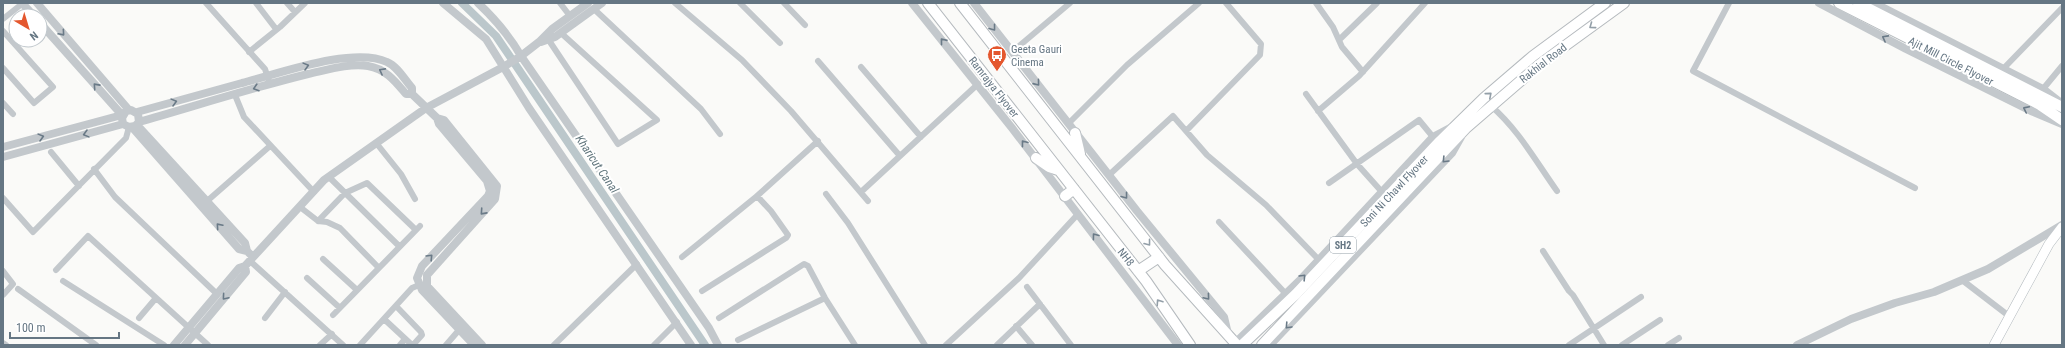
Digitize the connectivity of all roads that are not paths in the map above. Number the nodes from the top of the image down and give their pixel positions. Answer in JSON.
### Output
{"nodes":[{"id":1,"x":23,"y":3,"type":"edge"},
{"id":2,"x":38,"y":3,"type":"edge"},
{"id":3,"x":206,"y":3,"type":"edge"},
{"id":4,"x":256,"y":3,"type":"edge"},
{"id":5,"x":288,"y":3,"type":"edge"},
{"id":6,"x":304,"y":3,"type":"edge"},
{"id":7,"x":443,"y":3,"type":"edge"},
{"id":8,"x":478,"y":3,"type":"edge"},
{"id":9,"x":560,"y":3,"type":"edge"},
{"id":10,"x":588,"y":3,"type":"edge"},
{"id":11,"x":602,"y":3,"type":"edge"},
{"id":12,"x":676,"y":3,"type":"edge"},
{"id":13,"x":740,"y":3,"type":"edge"},
{"id":14,"x":784,"y":3,"type":"edge"},
{"id":15,"x":912,"y":3,"type":"edge"},
{"id":16,"x":928,"y":3,"type":"edge"},
{"id":17,"x":960,"y":3,"type":"edge"},
{"id":18,"x":974,"y":3,"type":"edge"},
{"id":19,"x":1070,"y":3,"type":"edge"},
{"id":20,"x":1199,"y":3,"type":"edge"},
{"id":21,"x":1226,"y":3,"type":"edge"},
{"id":22,"x":1316,"y":3,"type":"edge"},
{"id":23,"x":1377,"y":3,"type":"edge"},
{"id":24,"x":1425,"y":3,"type":"edge"},
{"id":25,"x":1605,"y":3,"type":"edge"},
{"id":26,"x":1624,"y":3,"type":"edge"},
{"id":27,"x":1730,"y":3,"type":"edge"},
{"id":28,"x":1819,"y":3,"type":"edge"},
{"id":29,"x":1839,"y":3,"type":"edge"},
{"id":30,"x":1858,"y":3,"type":"edge"},
{"id":31,"x":1874,"y":3,"type":"edge"},
{"id":32,"x":2062,"y":8,"type":"edge"},
{"id":33,"x":595,"y":10,"type":"junction"},
{"id":34,"x":295,"y":12,"type":"junction"},
{"id":35,"x":570,"y":16,"type":"junction"},
{"id":36,"x":3,"y":19,"type":"edge"},
{"id":37,"x":805,"y":25,"type":"dead end"},
{"id":38,"x":276,"y":29,"type":"junction"},
{"id":39,"x":3,"y":31,"type":"edge"},
{"id":40,"x":48,"y":31,"type":"edge"},
{"id":41,"x":561,"y":32,"type":"junction"},
{"id":42,"x":548,"y":39,"type":"junction"},
{"id":43,"x":1339,"y":40,"type":"junction"},
{"id":44,"x":539,"y":42,"type":"junction"},
{"id":45,"x":780,"y":43,"type":"dead end"},
{"id":46,"x":249,"y":52,"type":"junction"},
{"id":47,"x":1012,"y":52,"type":"junction"},
{"id":48,"x":521,"y":56,"type":"junction"},
{"id":49,"x":818,"y":61,"type":"dead end"},
{"id":50,"x":1967,"y":64,"type":"junction"},
{"id":51,"x":504,"y":66,"type":"junction"},
{"id":52,"x":2062,"y":66,"type":"edge"},
{"id":53,"x":861,"y":67,"type":"dead end"},
{"id":54,"x":3,"y":68,"type":"edge"},
{"id":55,"x":2003,"y":69,"type":"junction"},
{"id":56,"x":1363,"y":72,"type":"junction"},
{"id":57,"x":269,"y":80,"type":"junction"},
{"id":58,"x":978,"y":84,"type":"junction"},
{"id":59,"x":2043,"y":89,"type":"junction"},
{"id":60,"x":1306,"y":94,"type":"dead end"},
{"id":61,"x":236,"y":95,"type":"junction"},
{"id":62,"x":3,"y":103,"type":"edge"},
{"id":63,"x":2062,"y":104,"type":"edge"},
{"id":64,"x":1491,"y":106,"type":"junction"},
{"id":65,"x":426,"y":108,"type":"junction"},
{"id":66,"x":2062,"y":108,"type":"edge"},
{"id":67,"x":1318,"y":111,"type":"junction"},
{"id":68,"x":129,"y":112,"type":"junction"},
{"id":69,"x":13,"y":114,"type":"dead end"},
{"id":70,"x":2062,"y":120,"type":"edge"},
{"id":71,"x":1069,"y":123,"type":"junction"},
{"id":72,"x":2062,"y":124,"type":"edge"},
{"id":73,"x":132,"y":125,"type":"junction"},
{"id":74,"x":1464,"y":125,"type":"junction"},
{"id":75,"x":1186,"y":132,"type":"junction"},
{"id":76,"x":1075,"y":133,"type":"junction"},
{"id":77,"x":720,"y":134,"type":"dead end"},
{"id":78,"x":921,"y":137,"type":"junction"},
{"id":79,"x":818,"y":142,"type":"junction"},
{"id":80,"x":1440,"y":142,"type":"junction"},
{"id":81,"x":377,"y":144,"type":"junction"},
{"id":82,"x":270,"y":146,"type":"junction"},
{"id":83,"x":3,"y":147,"type":"edge"},
{"id":84,"x":51,"y":152,"type":"dead end"},
{"id":85,"x":900,"y":156,"type":"junction"},
{"id":86,"x":3,"y":157,"type":"edge"},
{"id":87,"x":1036,"y":158,"type":"junction"},
{"id":88,"x":1081,"y":158,"type":"junction"},
{"id":89,"x":1357,"y":164,"type":"junction"},
{"id":90,"x":94,"y":169,"type":"junction"},
{"id":91,"x":1059,"y":171,"type":"junction"},
{"id":92,"x":1109,"y":175,"type":"junction"},
{"id":93,"x":329,"y":177,"type":"junction"},
{"id":94,"x":1329,"y":183,"type":"dead end"},
{"id":95,"x":79,"y":186,"type":"junction"},
{"id":96,"x":1915,"y":188,"type":"dead end"},
{"id":97,"x":1074,"y":189,"type":"junction"},
{"id":98,"x":1558,"y":191,"type":"dead end"},
{"id":99,"x":314,"y":192,"type":"junction"},
{"id":100,"x":860,"y":192,"type":"junction"},
{"id":101,"x":1382,"y":192,"type":"junction"},
{"id":102,"x":345,"y":193,"type":"junction"},
{"id":103,"x":826,"y":194,"type":"dead end"},
{"id":104,"x":757,"y":196,"type":"junction"},
{"id":105,"x":1065,"y":196,"type":"junction"},
{"id":106,"x":3,"y":198,"type":"edge"},
{"id":107,"x":415,"y":199,"type":"dead end"},
{"id":108,"x":206,"y":202,"type":"junction"},
{"id":109,"x":868,"y":202,"type":"dead end"},
{"id":110,"x":300,"y":207,"type":"junction"},
{"id":111,"x":1078,"y":214,"type":"junction"},
{"id":112,"x":318,"y":221,"type":"junction"},
{"id":113,"x":1219,"y":222,"type":"dead end"},
{"id":114,"x":2062,"y":226,"type":"edge"},
{"id":115,"x":2062,"y":234,"type":"edge"},
{"id":116,"x":399,"y":246,"type":"junction"},
{"id":117,"x":1543,"y":252,"type":"dead end"},
{"id":118,"x":1159,"y":256,"type":"junction"},
{"id":119,"x":682,"y":257,"type":"dead end"},
{"id":120,"x":249,"y":259,"type":"junction"},
{"id":121,"x":324,"y":259,"type":"dead end"},
{"id":122,"x":1319,"y":260,"type":"junction"},
{"id":123,"x":637,"y":264,"type":"junction"},
{"id":124,"x":378,"y":267,"type":"junction"},
{"id":125,"x":56,"y":270,"type":"dead end"},
{"id":126,"x":3,"y":271,"type":"edge"},
{"id":127,"x":1138,"y":271,"type":"junction"},
{"id":128,"x":307,"y":278,"type":"dead end"},
{"id":129,"x":1962,"y":280,"type":"junction"},
{"id":130,"x":63,"y":281,"type":"dead end"},
{"id":131,"x":423,"y":286,"type":"junction"},
{"id":132,"x":1027,"y":287,"type":"dead end"},
{"id":133,"x":18,"y":289,"type":"dead end"},
{"id":134,"x":357,"y":290,"type":"junction"},
{"id":135,"x":702,"y":291,"type":"dead end"},
{"id":136,"x":285,"y":292,"type":"junction"},
{"id":137,"x":217,"y":294,"type":"junction"},
{"id":138,"x":1286,"y":294,"type":"junction"},
{"id":139,"x":3,"y":295,"type":"edge"},
{"id":140,"x":1641,"y":297,"type":"dead end"},
{"id":141,"x":156,"y":298,"type":"junction"},
{"id":142,"x":824,"y":298,"type":"junction"},
{"id":143,"x":1040,"y":304,"type":"junction"},
{"id":144,"x":396,"y":306,"type":"junction"},
{"id":145,"x":340,"y":308,"type":"junction"},
{"id":146,"x":333,"y":316,"type":"dead end"},
{"id":147,"x":2009,"y":316,"type":"junction"},
{"id":148,"x":139,"y":318,"type":"dead end"},
{"id":149,"x":265,"y":318,"type":"dead end"},
{"id":150,"x":718,"y":318,"type":"dead end"},
{"id":151,"x":384,"y":319,"type":"junction"},
{"id":152,"x":1660,"y":320,"type":"dead end"},
{"id":153,"x":677,"y":322,"type":"junction"},
{"id":154,"x":1016,"y":326,"type":"junction"},
{"id":155,"x":1594,"y":328,"type":"junction"},
{"id":156,"x":459,"y":330,"type":"junction"},
{"id":157,"x":191,"y":331,"type":"junction"},
{"id":158,"x":332,"y":334,"type":"junction"},
{"id":159,"x":1228,"y":335,"type":"junction"},
{"id":160,"x":1679,"y":338,"type":"dead end"},
{"id":161,"x":405,"y":339,"type":"junction"},
{"id":162,"x":738,"y":340,"type":"dead end"},
{"id":163,"x":3,"y":343,"type":"edge"},
{"id":164,"x":1069,"y":343,"type":"edge"},
{"id":165,"x":1238,"y":344,"type":"edge"},
{"id":166,"x":6,"y":345,"type":"edge"},
{"id":167,"x":96,"y":345,"type":"edge"},
{"id":168,"x":164,"y":345,"type":"edge"},
{"id":169,"x":174,"y":345,"type":"edge"},
{"id":170,"x":185,"y":345,"type":"edge"},
{"id":171,"x":208,"y":345,"type":"edge"},
{"id":172,"x":320,"y":345,"type":"edge"},
{"id":173,"x":343,"y":345,"type":"edge"},
{"id":174,"x":360,"y":345,"type":"edge"},
{"id":175,"x":400,"y":345,"type":"edge"},
{"id":176,"x":412,"y":345,"type":"edge"},
{"id":177,"x":446,"y":345,"type":"edge"},
{"id":178,"x":474,"y":345,"type":"edge"},
{"id":179,"x":482,"y":345,"type":"edge"},
{"id":180,"x":554,"y":345,"type":"edge"},
{"id":181,"x":654,"y":345,"type":"edge"},
{"id":182,"x":691,"y":345,"type":"edge"},
{"id":183,"x":718,"y":345,"type":"edge"},
{"id":184,"x":855,"y":345,"type":"edge"},
{"id":185,"x":926,"y":345,"type":"edge"},
{"id":186,"x":946,"y":345,"type":"edge"},
{"id":187,"x":997,"y":345,"type":"edge"},
{"id":188,"x":1032,"y":345,"type":"edge"},
{"id":189,"x":1062,"y":345,"type":"edge"},
{"id":190,"x":1178,"y":345,"type":"edge"},
{"id":191,"x":1190,"y":345,"type":"edge"},
{"id":192,"x":1262,"y":345,"type":"edge"},
{"id":193,"x":1270,"y":345,"type":"edge"},
{"id":194,"x":1569,"y":345,"type":"edge"},
{"id":195,"x":1604,"y":345,"type":"edge"},
{"id":196,"x":1622,"y":345,"type":"edge"},
{"id":197,"x":1668,"y":345,"type":"edge"},
{"id":198,"x":1797,"y":345,"type":"edge"},
{"id":199,"x":1994,"y":345,"type":"edge"},
{"id":200,"x":2000,"y":345,"type":"edge"}],
"edges":[{"from":1,"to":36,"type":"street"},
{"from":2,"to":68,"type":"street","one_way":true},
{"from":3,"to":46,"type":"street"},
{"from":4,"to":38,"type":"street"},
{"from":5,"to":34,"type":"street"},
{"from":6,"to":34,"type":"street"},
{"from":7,"to":51,"type":"street"},
{"from":8,"to":48,"type":"street"},
{"from":9,"to":35,"type":"street"},
{"from":10,"to":35,"type":"street"},
{"from":11,"to":33,"type":"street"},
{"from":12,"to":79,"type":"street"},
{"from":13,"to":45,"type":"street"},
{"from":14,"to":37,"type":"street"},
{"from":58,"to":15,"type":"street","one_way":true},
{"from":16,"to":91,"type":"main road","name":"Ramrajya Flyover"},
{"from":17,"to":88,"type":"main road"},
{"from":18,"to":47,"type":"street","one_way":true},
{"from":19,"to":47,"type":"street"},
{"from":20,"to":71,"type":"street"},
{"from":21,"to":75,"type":"street"},
{"from":22,"to":43,"type":"street"},
{"from":23,"to":43,"type":"street"},
{"from":24,"to":56,"type":"street"},
{"from":74,"to":25,"type":"main road","name":"Rakhial Road","number":"SH2","one_way":true},
{"from":26,"to":64,"type":"main road","name":"Rakhial Road","number":"SH2","one_way":true},
{"from":27,"to":96,"type":"street"},
{"from":72,"to":28,"type":"street","one_way":true},
{"from":29,"to":50,"type":"main road","name":"Ajit Mill Circle Flyover"},
{"from":30,"to":50,"type":"main road","name":"Ajit Mill Circle Flyover"},
{"from":31,"to":55,"type":"street"},
{"from":32,"to":55,"type":"street"},
{"from":33,"to":41,"type":"street"},
{"from":33,"to":77,"type":"street"},
{"from":34,"to":38,"type":"street"},
{"from":35,"to":44,"type":"street"},
{"from":38,"to":46,"type":"street"},
{"from":39,"to":54,"type":"street"},
{"from":68,"to":40,"type":"street","one_way":true},
{"from":41,"to":42,"type":"street"},
{"from":41,"to":42,"type":"street"},
{"from":42,"to":44,"type":"street"},
{"from":43,"to":56,"type":"street"},
{"from":44,"to":48,"type":"street"},
{"from":46,"to":57,"type":"street"},
{"from":47,"to":71,"type":"street","one_way":true},
{"from":48,"to":51,"type":"street"},
{"from":48,"to":183,"type":"street"},
{"from":49,"to":85,"type":"street"},
{"from":50,"to":66,"type":"main road","name":"Ajit Mill Circle Flyover"},
{"from":50,"to":70,"type":"main road","name":"Ajit Mill Circle Flyover"},
{"from":51,"to":65,"type":"street"},
{"from":51,"to":123,"type":"street"},
{"from":52,"to":59,"type":"street"},
{"from":53,"to":78,"type":"street"},
{"from":55,"to":59,"type":"street"},
{"from":56,"to":67,"type":"street"},
{"from":57,"to":61,"type":"street","one_way":true},
{"from":57,"to":65,"type":"street"},
{"from":68,"to":57,"type":"street","one_way":true},
{"from":58,"to":78,"type":"street"},
{"from":87,"to":58,"type":"street","one_way":true},
{"from":59,"to":63,"type":"street"},
{"from":60,"to":67,"type":"street"},
{"from":61,"to":73,"type":"street"},
{"from":61,"to":82,"type":"street"},
{"from":62,"to":69,"type":"street"},
{"from":64,"to":74,"type":"main road","name":"Rakhial Road","number":"SH2"},
{"from":64,"to":98,"type":"street"},
{"from":65,"to":81,"type":"street"},
{"from":65,"to":131,"type":"street"},
{"from":67,"to":89,"type":"street"},
{"from":68,"to":73,"type":"street"},
{"from":68,"to":73,"type":"street"},
{"from":83,"to":68,"type":"street","one_way":true},
{"from":71,"to":76,"type":"street"},
{"from":73,"to":86,"type":"street","one_way":true},
{"from":73,"to":90,"type":"street"},
{"from":73,"to":108,"type":"street"},
{"from":120,"to":73,"type":"street","one_way":true},
{"from":74,"to":80,"type":"main road","name":"Soni Ni Chawl Flyover","number":"SH2"},
{"from":74,"to":193,"type":"street","one_way":true},
{"from":75,"to":92,"type":"street"},
{"from":75,"to":122,"type":"street"},
{"from":76,"to":88,"type":"main road"},
{"from":76,"to":92,"type":"street"},
{"from":78,"to":85,"type":"street"},
{"from":79,"to":100,"type":"street"},
{"from":79,"to":104,"type":"street"},
{"from":80,"to":89,"type":"street"},
{"from":80,"to":101,"type":"street"},
{"from":80,"to":165,"type":"main road","name":"Soni Ni Chawl Flyover","number":"SH2"},
{"from":80,"to":192,"type":"main road","name":"Soni Ni Chawl Flyover","number":"SH2"},
{"from":81,"to":93,"type":"street"},
{"from":81,"to":107,"type":"street"},
{"from":82,"to":99,"type":"street"},
{"from":82,"to":108,"type":"street"},
{"from":84,"to":95,"type":"street"},
{"from":85,"to":100,"type":"street"},
{"from":87,"to":91,"type":"main road"},
{"from":87,"to":105,"type":"street"},
{"from":88,"to":118,"type":"main road","one_way":true},
{"from":89,"to":94,"type":"street"},
{"from":89,"to":101,"type":"street"},
{"from":90,"to":95,"type":"street"},
{"from":90,"to":137,"type":"street"},
{"from":91,"to":97,"type":"main road","name":"NH8"},
{"from":92,"to":159,"type":"street","one_way":true},
{"from":93,"to":99,"type":"street"},
{"from":93,"to":102,"type":"street"},
{"from":95,"to":106,"type":"street"},
{"from":97,"to":105,"type":"main road"},
{"from":97,"to":127,"type":"main road","name":"NH8"},
{"from":99,"to":110,"type":"street"},
{"from":100,"to":109,"type":"street"},
{"from":101,"to":122,"type":"street"},
{"from":102,"to":112,"type":"street"},
{"from":102,"to":116,"type":"street"},
{"from":102,"to":116,"type":"street"},
{"from":103,"to":185,"type":"street"},
{"from":104,"to":119,"type":"street"},
{"from":104,"to":135,"type":"street"},
{"from":105,"to":111,"type":"street"},
{"from":108,"to":120,"type":"street"},
{"from":110,"to":112,"type":"street"},
{"from":110,"to":120,"type":"street"},
{"from":111,"to":186,"type":"street"},
{"from":190,"to":111,"type":"street","one_way":true},
{"from":112,"to":124,"type":"street"},
{"from":113,"to":138,"type":"street"},
{"from":114,"to":129,"type":"street"},
{"from":114,"to":147,"type":"main road"},
{"from":115,"to":200,"type":"main road"},
{"from":116,"to":124,"type":"street"},
{"from":117,"to":155,"type":"street"},
{"from":118,"to":127,"type":"main road"},
{"from":118,"to":159,"type":"main road"},
{"from":120,"to":136,"type":"street"},
{"from":120,"to":137,"type":"street"},
{"from":120,"to":157,"type":"street","one_way":true},
{"from":121,"to":134,"type":"street"},
{"from":138,"to":122,"type":"street","one_way":true},
{"from":123,"to":153,"type":"street"},
{"from":123,"to":180,"type":"street"},
{"from":124,"to":134,"type":"street"},
{"from":125,"to":141,"type":"street"},
{"from":126,"to":139,"type":"street"},
{"from":191,"to":127,"type":"main road","name":"NH8","one_way":true},
{"from":128,"to":145,"type":"street"},
{"from":129,"to":147,"type":"street"},
{"from":129,"to":198,"type":"street"},
{"from":130,"to":168,"type":"street"},
{"from":131,"to":144,"type":"street"},
{"from":131,"to":156,"type":"street"},
{"from":131,"to":179,"type":"street"},
{"from":132,"to":143,"type":"street"},
{"from":133,"to":167,"type":"street"},
{"from":134,"to":145,"type":"street"},
{"from":136,"to":149,"type":"street"},
{"from":136,"to":158,"type":"street"},
{"from":137,"to":157,"type":"street"},
{"from":138,"to":165,"type":"street"},
{"from":140,"to":155,"type":"street"},
{"from":141,"to":148,"type":"street"},
{"from":141,"to":157,"type":"street"},
{"from":142,"to":150,"type":"street"},
{"from":142,"to":162,"type":"street"},
{"from":142,"to":184,"type":"street"},
{"from":143,"to":154,"type":"street"},
{"from":143,"to":164,"type":"street"},
{"from":144,"to":151,"type":"street"},
{"from":144,"to":176,"type":"street"},
{"from":145,"to":146,"type":"street"},
{"from":147,"to":199,"type":"main road"},
{"from":151,"to":161,"type":"street"},
{"from":151,"to":174,"type":"street"},
{"from":152,"to":196,"type":"street"},
{"from":153,"to":181,"type":"street"},
{"from":153,"to":182,"type":"street"},
{"from":154,"to":187,"type":"street"},
{"from":154,"to":188,"type":"street"},
{"from":155,"to":194,"type":"street"},
{"from":155,"to":195,"type":"street"},
{"from":156,"to":177,"type":"street"},
{"from":156,"to":178,"type":"street"},
{"from":157,"to":169,"type":"street"},
{"from":157,"to":170,"type":"street"},
{"from":157,"to":171,"type":"street"},
{"from":158,"to":172,"type":"street"},
{"from":158,"to":173,"type":"street"},
{"from":159,"to":165,"type":"main road"},
{"from":160,"to":197,"type":"street"},
{"from":161,"to":175,"type":"street"},
{"from":161,"to":176,"type":"street"},
{"from":163,"to":166,"type":"street"},
{"from":164,"to":189,"type":"street"}]}
